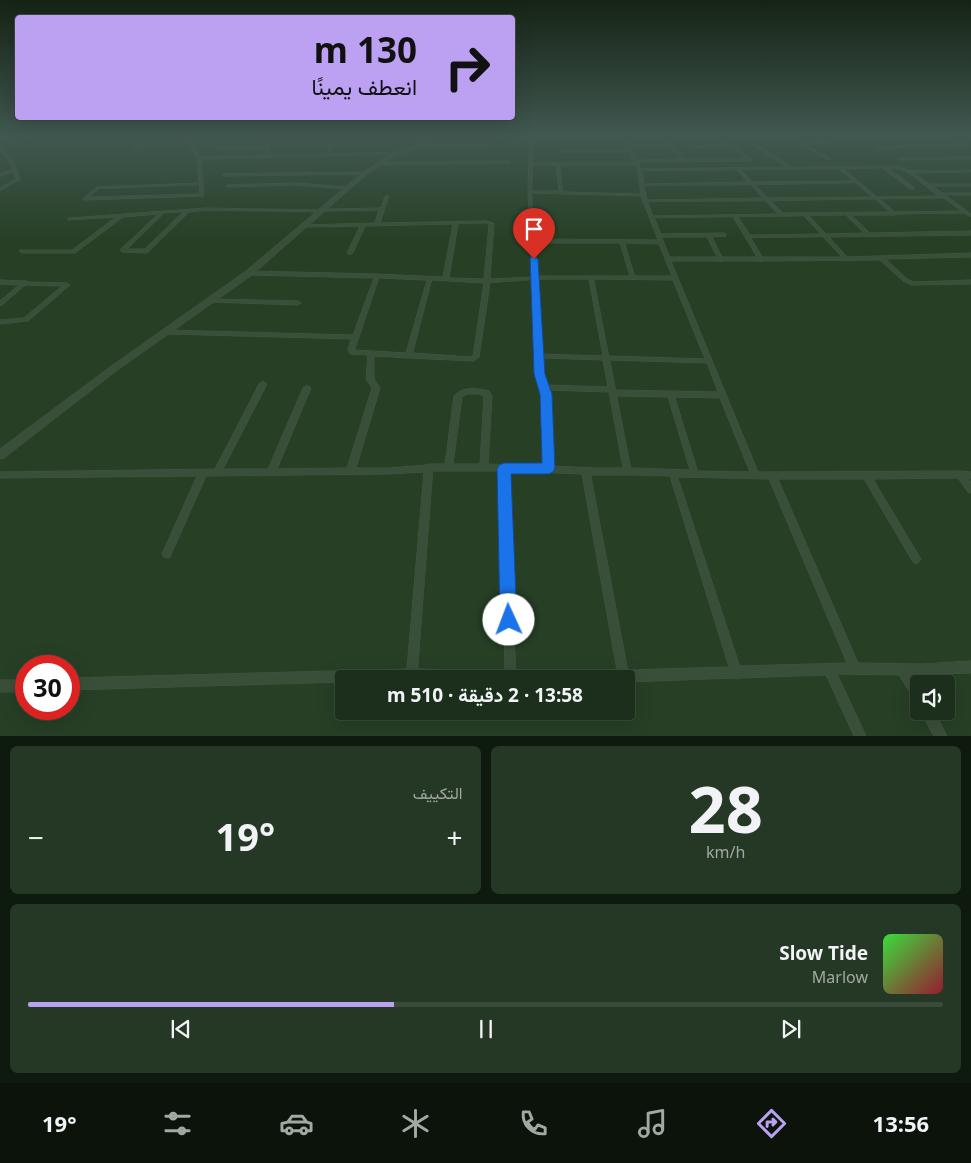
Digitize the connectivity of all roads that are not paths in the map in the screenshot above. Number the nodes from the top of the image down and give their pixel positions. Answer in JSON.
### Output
{"nodes":[{"id":1,"x":13,"y":170,"type":"edge"},
{"id":2,"x":14,"y":170,"type":"edge"},
{"id":3,"x":200,"y":170,"type":"edge"},
{"id":4,"x":369,"y":170,"type":"edge"},
{"id":5,"x":531,"y":170,"type":"edge"},
{"id":6,"x":559,"y":170,"type":"edge"},
{"id":7,"x":638,"y":170,"type":"edge"},
{"id":8,"x":739,"y":170,"type":"edge"},
{"id":9,"x":843,"y":170,"type":"edge"},
{"id":10,"x":887,"y":170,"type":"edge"},
{"id":11,"x":907,"y":170,"type":"edge"},
{"id":12,"x":971,"y":171,"type":"edge"},
{"id":13,"x":910,"y":172,"type":"junction"},
{"id":14,"x":365,"y":174,"type":"junction"},
{"id":15,"x":0,"y":175,"type":"edge"},
{"id":16,"x":224,"y":175,"type":"dead end"},
{"id":17,"x":857,"y":182,"type":"junction"},
{"id":18,"x":752,"y":183,"type":"junction"},
{"id":19,"x":202,"y":184,"type":"junction"},
{"id":20,"x":642,"y":185,"type":"junction"},
{"id":21,"x":928,"y":185,"type":"junction"},
{"id":22,"x":963,"y":185,"type":"junction"},
{"id":23,"x":971,"y":185,"type":"edge"},
{"id":24,"x":228,"y":186,"type":"dead end"},
{"id":25,"x":347,"y":188,"type":"junction"},
{"id":26,"x":912,"y":188,"type":"dead end"},
{"id":27,"x":933,"y":189,"type":"junction"},
{"id":28,"x":0,"y":190,"type":"edge"},
{"id":29,"x":530,"y":192,"type":"junction"},
{"id":30,"x":561,"y":192,"type":"junction"},
{"id":31,"x":971,"y":192,"type":"edge"},
{"id":32,"x":939,"y":194,"type":"junction"},
{"id":33,"x":387,"y":196,"type":"dead end"},
{"id":34,"x":930,"y":197,"type":"junction"},
{"id":35,"x":944,"y":197,"type":"junction"},
{"id":36,"x":644,"y":198,"type":"junction"},
{"id":37,"x":878,"y":198,"type":"junction"},
{"id":38,"x":767,"y":200,"type":"junction"},
{"id":39,"x":382,"y":209,"type":"junction"},
{"id":40,"x":188,"y":210,"type":"junction"},
{"id":41,"x":324,"y":210,"type":"junction"},
{"id":42,"x":967,"y":211,"type":"edge"},
{"id":43,"x":163,"y":212,"type":"junction"},
{"id":44,"x":123,"y":214,"type":"junction"},
{"id":45,"x":895,"y":214,"type":"junction"},
{"id":46,"x":782,"y":215,"type":"junction"},
{"id":47,"x":806,"y":215,"type":"junction"},
{"id":48,"x":848,"y":215,"type":"junction"},
{"id":49,"x":735,"y":216,"type":"junction"},
{"id":50,"x":971,"y":216,"type":"edge"},
{"id":51,"x":651,"y":217,"type":"junction"},
{"id":52,"x":70,"y":219,"type":"dead end"},
{"id":53,"x":456,"y":223,"type":"junction"},
{"id":54,"x":377,"y":224,"type":"junction"},
{"id":55,"x":363,"y":225,"type":"junction"},
{"id":56,"x":306,"y":226,"type":"junction"},
{"id":57,"x":971,"y":233,"type":"edge"},
{"id":58,"x":709,"y":235,"type":"junction"},
{"id":59,"x":724,"y":235,"type":"dead end"},
{"id":60,"x":869,"y":235,"type":"junction"},
{"id":61,"x":825,"y":236,"type":"junction"},
{"id":62,"x":748,"y":237,"type":"junction"},
{"id":63,"x":660,"y":239,"type":"junction"},
{"id":64,"x":532,"y":240,"type":"junction"},
{"id":65,"x":622,"y":241,"type":"junction"},
{"id":66,"x":22,"y":251,"type":"dead end"},
{"id":67,"x":350,"y":253,"type":"dead end"},
{"id":68,"x":971,"y":255,"type":"edge"},
{"id":69,"x":880,"y":258,"type":"junction"},
{"id":70,"x":669,"y":259,"type":"junction"},
{"id":71,"x":846,"y":259,"type":"junction"},
{"id":72,"x":721,"y":260,"type":"junction"},
{"id":73,"x":761,"y":260,"type":"junction"},
{"id":74,"x":249,"y":273,"type":"junction"},
{"id":75,"x":377,"y":276,"type":"junction"},
{"id":76,"x":590,"y":277,"type":"junction"},
{"id":77,"x":430,"y":278,"type":"junction"},
{"id":78,"x":446,"y":278,"type":"junction"},
{"id":79,"x":534,"y":278,"type":"junction"},
{"id":80,"x":633,"y":278,"type":"junction"},
{"id":81,"x":675,"y":278,"type":"junction"},
{"id":82,"x":487,"y":281,"type":"junction"},
{"id":83,"x":0,"y":282,"type":"edge"},
{"id":84,"x":25,"y":282,"type":"junction"},
{"id":85,"x":971,"y":282,"type":"edge"},
{"id":86,"x":212,"y":301,"type":"junction"},
{"id":87,"x":298,"y":303,"type":"dead end"},
{"id":88,"x":0,"y":304,"type":"edge"},
{"id":89,"x":0,"y":322,"type":"edge"},
{"id":90,"x":9,"y":322,"type":"junction"},
{"id":91,"x":0,"y":329,"type":"edge"},
{"id":92,"x":168,"y":332,"type":"junction"},
{"id":93,"x":354,"y":338,"type":"junction"},
{"id":94,"x":371,"y":354,"type":"junction"},
{"id":95,"x":409,"y":356,"type":"junction"},
{"id":96,"x":538,"y":356,"type":"junction"},
{"id":97,"x":606,"y":358,"type":"junction"},
{"id":98,"x":709,"y":361,"type":"junction"},
{"id":99,"x":263,"y":384,"type":"dead end"},
{"id":100,"x":544,"y":387,"type":"junction"},
{"id":101,"x":307,"y":388,"type":"dead end"},
{"id":102,"x":613,"y":391,"type":"junction"},
{"id":103,"x":671,"y":395,"type":"junction"},
{"id":104,"x":722,"y":395,"type":"junction"},
{"id":105,"x":0,"y":455,"type":"edge"},
{"id":106,"x":430,"y":467,"type":"junction"},
{"id":107,"x":449,"y":467,"type":"junction"},
{"id":108,"x":484,"y":467,"type":"junction"},
{"id":109,"x":549,"y":468,"type":"junction"},
{"id":110,"x":504,"y":469,"type":"junction"},
{"id":111,"x":351,"y":470,"type":"junction"},
{"id":112,"x":628,"y":471,"type":"junction"},
{"id":113,"x":271,"y":472,"type":"junction"},
{"id":114,"x":586,"y":472,"type":"junction"},
{"id":115,"x":203,"y":473,"type":"junction"},
{"id":116,"x":217,"y":473,"type":"junction"},
{"id":117,"x":673,"y":473,"type":"junction"},
{"id":118,"x":695,"y":474,"type":"junction"},
{"id":119,"x":960,"y":474,"type":"junction"},
{"id":120,"x":0,"y":475,"type":"edge"},
{"id":121,"x":756,"y":475,"type":"junction"},
{"id":122,"x":971,"y":475,"type":"edge"},
{"id":123,"x":772,"y":476,"type":"junction"},
{"id":124,"x":867,"y":476,"type":"junction"},
{"id":125,"x":971,"y":489,"type":"edge"},
{"id":126,"x":167,"y":554,"type":"dead end"},
{"id":127,"x":916,"y":559,"type":"dead end"},
{"id":128,"x":971,"y":667,"type":"edge"},
{"id":129,"x":855,"y":668,"type":"junction"},
{"id":130,"x":829,"y":669,"type":"junction"},
{"id":131,"x":902,"y":669,"type":"junction"},
{"id":132,"x":412,"y":670,"type":"edge"},
{"id":133,"x":511,"y":670,"type":"edge"},
{"id":134,"x":623,"y":670,"type":"edge"},
{"id":135,"x":737,"y":673,"type":"junction"},
{"id":136,"x":335,"y":676,"type":"edge"},
{"id":137,"x":635,"y":676,"type":"edge"},
{"id":138,"x":910,"y":682,"type":"edge"},
{"id":139,"x":80,"y":684,"type":"edge"},
{"id":140,"x":0,"y":686,"type":"edge"},
{"id":141,"x":15,"y":686,"type":"edge"},
{"id":142,"x":932,"y":720,"type":"edge"},
{"id":143,"x":860,"y":736,"type":"edge"},
{"id":144,"x":941,"y":736,"type":"edge"}],
"edges":[{"from":1,"to":15,"type":"street"},
{"from":2,"to":28,"type":"street"},
{"from":3,"to":19,"type":"street"},
{"from":4,"to":14,"type":"street"},
{"from":5,"to":29,"type":"street"},
{"from":6,"to":30,"type":"street"},
{"from":7,"to":20,"type":"street"},
{"from":8,"to":18,"type":"street"},
{"from":9,"to":17,"type":"street"},
{"from":10,"to":26,"type":"street"},
{"from":11,"to":13,"type":"street"},
{"from":12,"to":13,"type":"street"},
{"from":13,"to":21,"type":"street"},
{"from":14,"to":16,"type":"street"},
{"from":14,"to":25,"type":"street"},
{"from":17,"to":18,"type":"street"},
{"from":17,"to":37,"type":"street"},
{"from":18,"to":20,"type":"street"},
{"from":18,"to":38,"type":"street"},
{"from":19,"to":19,"type":"street"},
{"from":20,"to":36,"type":"street"},
{"from":21,"to":22,"type":"street"},
{"from":21,"to":27,"type":"street"},
{"from":22,"to":23,"type":"street"},
{"from":22,"to":31,"type":"street"},
{"from":24,"to":25,"type":"street"},
{"from":25,"to":41,"type":"street"},
{"from":27,"to":32,"type":"street"},
{"from":27,"to":34,"type":"street"},
{"from":29,"to":30,"type":"street"},
{"from":29,"to":64,"type":"street"},
{"from":30,"to":36,"type":"street"},
{"from":31,"to":32,"type":"street"},
{"from":32,"to":35,"type":"street"},
{"from":33,"to":39,"type":"street"},
{"from":34,"to":35,"type":"street"},
{"from":34,"to":37,"type":"street"},
{"from":35,"to":42,"type":"street"},
{"from":36,"to":38,"type":"street"},
{"from":36,"to":51,"type":"street"},
{"from":37,"to":38,"type":"street"},
{"from":37,"to":45,"type":"street"},
{"from":38,"to":46,"type":"street"},
{"from":39,"to":41,"type":"street"},
{"from":39,"to":54,"type":"street"},
{"from":40,"to":41,"type":"street"},
{"from":40,"to":43,"type":"street"},
{"from":40,"to":43,"type":"street"},
{"from":41,"to":56,"type":"street"},
{"from":42,"to":45,"type":"street"},
{"from":42,"to":50,"type":"street"},
{"from":43,"to":44,"type":"street"},
{"from":44,"to":52,"type":"street"},
{"from":44,"to":66,"type":"street"},
{"from":45,"to":48,"type":"street"},
{"from":46,"to":47,"type":"street"},
{"from":46,"to":49,"type":"street"},
{"from":47,"to":48,"type":"street"},
{"from":47,"to":61,"type":"street"},
{"from":48,"to":60,"type":"street"},
{"from":49,"to":51,"type":"street"},
{"from":49,"to":62,"type":"street"},
{"from":51,"to":63,"type":"street"},
{"from":53,"to":54,"type":"street"},
{"from":53,"to":78,"type":"street"},
{"from":53,"to":82,"type":"street"},
{"from":54,"to":55,"type":"street"},
{"from":55,"to":56,"type":"street"},
{"from":55,"to":67,"type":"street"},
{"from":56,"to":74,"type":"street"},
{"from":57,"to":60,"type":"street"},
{"from":58,"to":59,"type":"street"},
{"from":58,"to":63,"type":"street"},
{"from":58,"to":72,"type":"street"},
{"from":60,"to":61,"type":"street"},
{"from":61,"to":62,"type":"street"},
{"from":61,"to":71,"type":"street"},
{"from":62,"to":73,"type":"street"},
{"from":63,"to":65,"type":"street"},
{"from":63,"to":70,"type":"street"},
{"from":64,"to":65,"type":"street"},
{"from":64,"to":79,"type":"street"},
{"from":65,"to":80,"type":"street"},
{"from":68,"to":69,"type":"street"},
{"from":69,"to":71,"type":"street"},
{"from":69,"to":85,"type":"street"},
{"from":70,"to":72,"type":"street"},
{"from":70,"to":81,"type":"street"},
{"from":71,"to":73,"type":"street"},
{"from":72,"to":73,"type":"street"},
{"from":74,"to":75,"type":"street"},
{"from":74,"to":86,"type":"street"},
{"from":75,"to":77,"type":"street"},
{"from":75,"to":93,"type":"street"},
{"from":76,"to":79,"type":"street"},
{"from":76,"to":80,"type":"street"},
{"from":76,"to":97,"type":"street"},
{"from":77,"to":78,"type":"street"},
{"from":77,"to":95,"type":"street"},
{"from":78,"to":82,"type":"street"},
{"from":79,"to":82,"type":"street"},
{"from":79,"to":96,"type":"street"},
{"from":80,"to":81,"type":"street"},
{"from":81,"to":98,"type":"street"},
{"from":82,"to":95,"type":"street"},
{"from":83,"to":84,"type":"street"},
{"from":84,"to":88,"type":"street"},
{"from":84,"to":90,"type":"street"},
{"from":86,"to":87,"type":"street"},
{"from":86,"to":92,"type":"street"},
{"from":89,"to":90,"type":"street"},
{"from":90,"to":91,"type":"street"},
{"from":92,"to":93,"type":"street"},
{"from":92,"to":105,"type":"street"},
{"from":93,"to":94,"type":"street"},
{"from":94,"to":95,"type":"street"},
{"from":94,"to":111,"type":"street"},
{"from":96,"to":97,"type":"street"},
{"from":96,"to":100,"type":"street"},
{"from":97,"to":98,"type":"street"},
{"from":97,"to":102,"type":"street"},
{"from":98,"to":104,"type":"street"},
{"from":99,"to":116,"type":"street"},
{"from":100,"to":102,"type":"street"},
{"from":100,"to":109,"type":"street"},
{"from":101,"to":113,"type":"street"},
{"from":102,"to":103,"type":"street"},
{"from":102,"to":112,"type":"street"},
{"from":103,"to":104,"type":"street"},
{"from":103,"to":118,"type":"street"},
{"from":104,"to":121,"type":"street"},
{"from":106,"to":107,"type":"street"},
{"from":106,"to":111,"type":"street"},
{"from":106,"to":132,"type":"street"},
{"from":107,"to":108,"type":"street"},
{"from":107,"to":108,"type":"street"},
{"from":108,"to":110,"type":"street"},
{"from":109,"to":110,"type":"street"},
{"from":109,"to":114,"type":"street"},
{"from":110,"to":133,"type":"street"},
{"from":111,"to":113,"type":"street"},
{"from":112,"to":114,"type":"street"},
{"from":112,"to":117,"type":"street"},
{"from":113,"to":116,"type":"street"},
{"from":114,"to":134,"type":"street"},
{"from":115,"to":116,"type":"street"},
{"from":115,"to":120,"type":"street"},
{"from":115,"to":126,"type":"street"},
{"from":117,"to":118,"type":"street"},
{"from":117,"to":135,"type":"street"},
{"from":118,"to":121,"type":"street"},
{"from":119,"to":122,"type":"street"},
{"from":119,"to":124,"type":"street"},
{"from":119,"to":125,"type":"street"},
{"from":121,"to":123,"type":"street"},
{"from":123,"to":124,"type":"street"},
{"from":123,"to":129,"type":"street"},
{"from":124,"to":127,"type":"street"},
{"from":128,"to":131,"type":"street"},
{"from":129,"to":130,"type":"street"},
{"from":129,"to":131,"type":"street"},
{"from":130,"to":135,"type":"street"},
{"from":130,"to":143,"type":"street"},
{"from":131,"to":138,"type":"street"},
{"from":135,"to":137,"type":"street"},
{"from":136,"to":139,"type":"street"},
{"from":140,"to":141,"type":"street"},
{"from":142,"to":144,"type":"street"}]}
